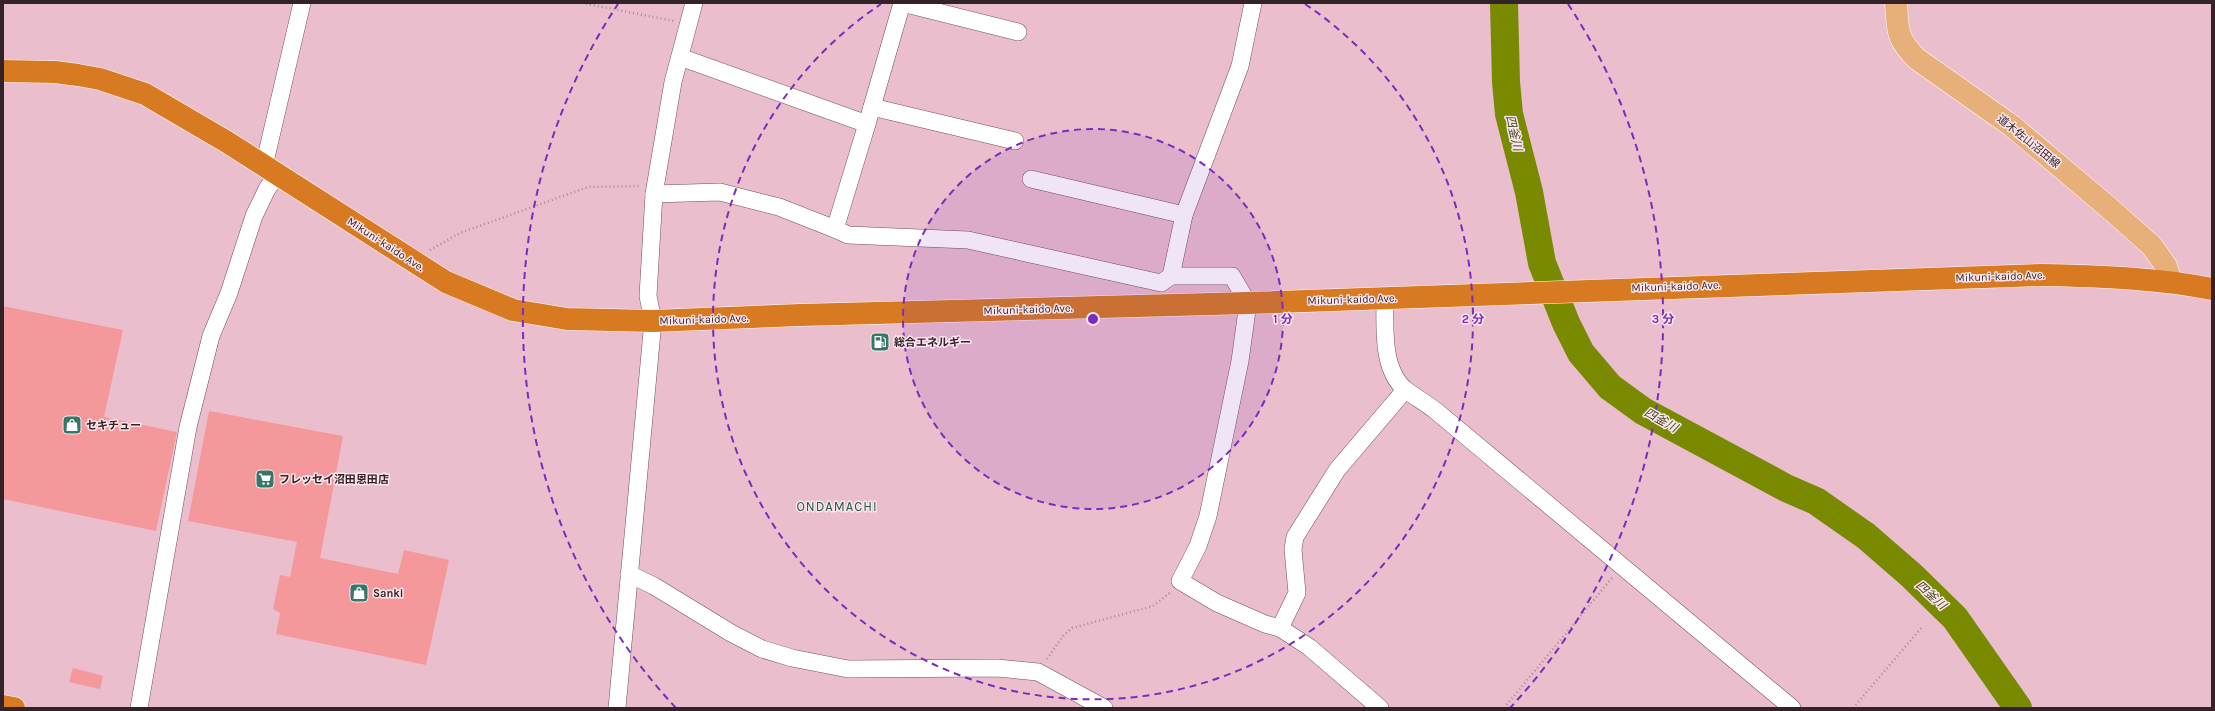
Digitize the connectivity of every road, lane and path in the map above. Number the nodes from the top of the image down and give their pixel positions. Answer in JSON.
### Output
{"nodes":[{"id":1,"x":302,"y":3,"type":"edge"},
{"id":2,"x":582,"y":3,"type":"edge"},
{"id":3,"x":694,"y":3,"type":"edge"},
{"id":4,"x":902,"y":3,"type":"edge"},
{"id":5,"x":1252,"y":3,"type":"edge"},
{"id":6,"x":1896,"y":3,"type":"edge"},
{"id":7,"x":689,"y":24,"type":"junction"},
{"id":8,"x":1018,"y":32,"type":"dead end"},
{"id":9,"x":680,"y":57,"type":"junction"},
{"id":10,"x":3,"y":71,"type":"edge"},
{"id":11,"x":872,"y":107,"type":"junction"},
{"id":12,"x":867,"y":124,"type":"junction"},
{"id":13,"x":1015,"y":141,"type":"dead end"},
{"id":14,"x":270,"y":171,"type":"junction"},
{"id":15,"x":1031,"y":179,"type":"dead end"},
{"id":16,"x":655,"y":190,"type":"junction"},
{"id":17,"x":1184,"y":215,"type":"junction"},
{"id":18,"x":835,"y":229,"type":"junction"},
{"id":19,"x":429,"y":251,"type":"dead end"},
{"id":20,"x":1171,"y":276,"type":"junction"},
{"id":21,"x":2171,"y":282,"type":"junction"},
{"id":22,"x":2212,"y":289,"type":"edge"},
{"id":23,"x":1385,"y":298,"type":"junction"},
{"id":24,"x":1248,"y":303,"type":"junction"},
{"id":25,"x":654,"y":321,"type":"junction"},
{"id":26,"x":1405,"y":390,"type":"junction"},
{"id":27,"x":1621,"y":567,"type":"junction"},
{"id":28,"x":629,"y":574,"type":"junction"},
{"id":29,"x":1180,"y":581,"type":"junction"},
{"id":30,"x":1923,"y":626,"type":"dead end"},
{"id":31,"x":1280,"y":628,"type":"junction"},
{"id":32,"x":1038,"y":672,"type":"junction"},
{"id":33,"x":3,"y":706,"type":"edge"},
{"id":34,"x":14,"y":708,"type":"edge"},
{"id":35,"x":139,"y":708,"type":"edge"},
{"id":36,"x":617,"y":708,"type":"edge"},
{"id":37,"x":1104,"y":708,"type":"edge"},
{"id":38,"x":1380,"y":708,"type":"edge"},
{"id":39,"x":1504,"y":708,"type":"edge"},
{"id":40,"x":1792,"y":708,"type":"edge"},
{"id":41,"x":1853,"y":708,"type":"edge"}],
"edges":[{"from":1,"to":14,"type":"street"},
{"from":2,"to":7,"type":"path"},
{"from":3,"to":7,"type":"street"},
{"from":4,"to":8,"type":"street"},
{"from":4,"to":11,"type":"street"},
{"from":5,"to":17,"type":"street"},
{"from":6,"to":21,"type":"main road","name":"道木佐山沼田線"},
{"from":7,"to":9,"type":"street"},
{"from":9,"to":12,"type":"street"},
{"from":9,"to":16,"type":"street"},
{"from":10,"to":14,"type":"highway","name":"Mikuni-kaido Ave."},
{"from":11,"to":12,"type":"street"},
{"from":11,"to":13,"type":"street"},
{"from":12,"to":18,"type":"street"},
{"from":14,"to":25,"type":"highway","name":"Mikuni-kaido Ave."},
{"from":14,"to":35,"type":"street"},
{"from":15,"to":17,"type":"street"},
{"from":16,"to":18,"type":"street"},
{"from":16,"to":19,"type":"path"},
{"from":16,"to":25,"type":"street"},
{"from":17,"to":20,"type":"street"},
{"from":18,"to":20,"type":"street"},
{"from":20,"to":24,"type":"street"},
{"from":21,"to":22,"type":"highway","name":"Mikuni-kaido Ave."},
{"from":21,"to":23,"type":"highway","name":"Mikuni-kaido Ave."},
{"from":23,"to":24,"type":"highway","name":"Mikuni-kaido Ave."},
{"from":23,"to":26,"type":"street"},
{"from":24,"to":25,"type":"highway","name":"Mikuni-kaido Ave."},
{"from":24,"to":29,"type":"street"},
{"from":25,"to":28,"type":"street"},
{"from":26,"to":27,"type":"street"},
{"from":26,"to":31,"type":"street"},
{"from":27,"to":39,"type":"path"},
{"from":27,"to":40,"type":"street"},
{"from":28,"to":32,"type":"street"},
{"from":28,"to":36,"type":"street"},
{"from":29,"to":31,"type":"street"},
{"from":29,"to":32,"type":"path"},
{"from":30,"to":41,"type":"path"},
{"from":31,"to":38,"type":"street"},
{"from":32,"to":37,"type":"street"},
{"from":33,"to":34,"type":"highway"}]}
